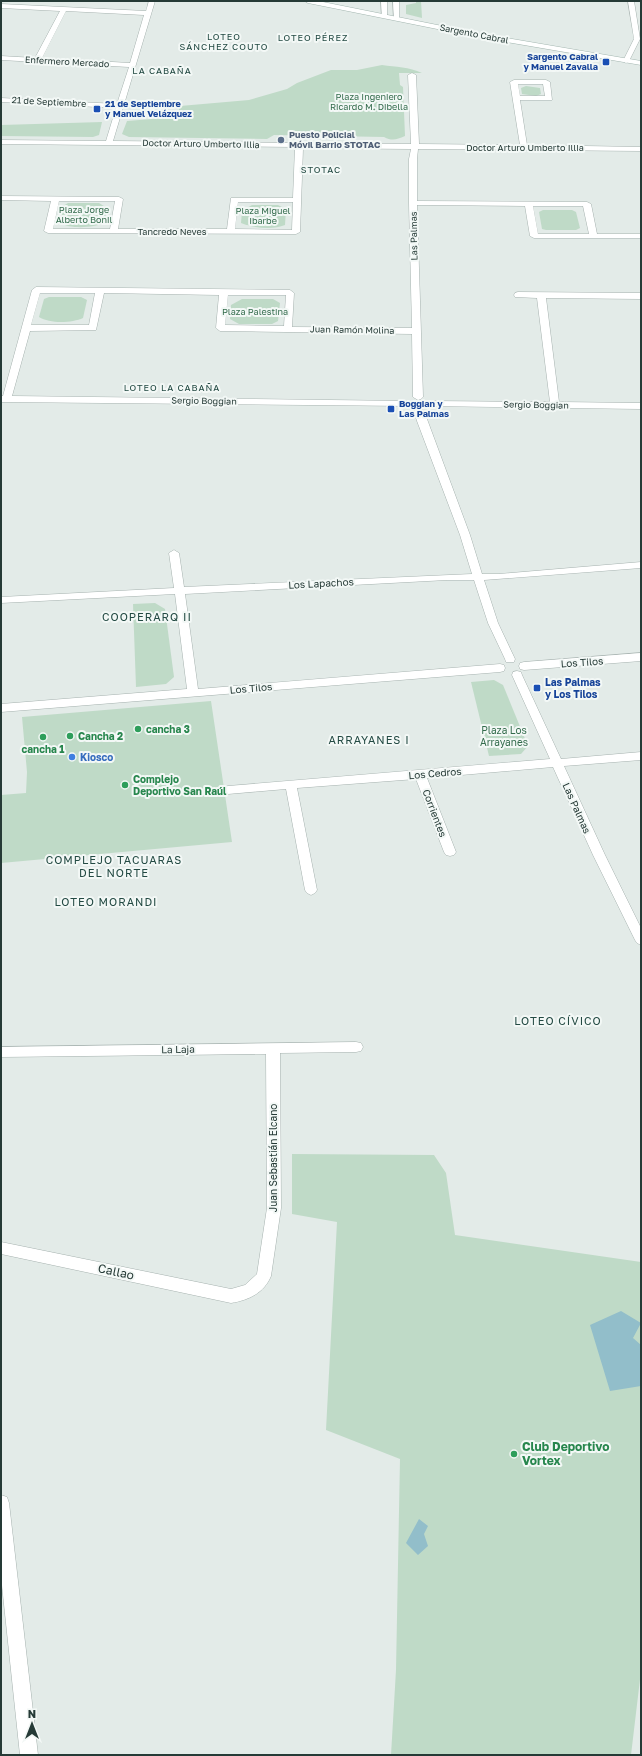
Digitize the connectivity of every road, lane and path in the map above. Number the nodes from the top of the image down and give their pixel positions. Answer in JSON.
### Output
{"nodes":[{"id":1,"x":152,"y":1,"type":"edge"},
{"id":2,"x":308,"y":1,"type":"edge"},
{"id":3,"x":384,"y":1,"type":"edge"},
{"id":4,"x":396,"y":1,"type":"edge"},
{"id":5,"x":631,"y":1,"type":"edge"},
{"id":6,"x":1,"y":6,"type":"edge"},
{"id":7,"x":64,"y":9,"type":"junction"},
{"id":8,"x":149,"y":13,"type":"junction"},
{"id":9,"x":385,"y":17,"type":"junction"},
{"id":10,"x":397,"y":19,"type":"junction"},
{"id":11,"x":1,"y":58,"type":"edge"},
{"id":12,"x":37,"y":60,"type":"junction"},
{"id":13,"x":626,"y":61,"type":"junction"},
{"id":14,"x":640,"y":63,"type":"edge"},
{"id":15,"x":133,"y":65,"type":"junction"},
{"id":16,"x":641,"y":71,"type":"edge"},
{"id":17,"x":412,"y":75,"type":"dead end"},
{"id":18,"x":517,"y":98,"type":"junction"},
{"id":19,"x":1,"y":100,"type":"edge"},
{"id":20,"x":121,"y":106,"type":"junction"},
{"id":21,"x":1,"y":142,"type":"edge"},
{"id":22,"x":109,"y":143,"type":"junction"},
{"id":23,"x":299,"y":145,"type":"junction"},
{"id":24,"x":415,"y":147,"type":"junction"},
{"id":25,"x":524,"y":148,"type":"junction"},
{"id":26,"x":641,"y":148,"type":"edge"},
{"id":27,"x":1,"y":198,"type":"edge"},
{"id":28,"x":56,"y":198,"type":"junction"},
{"id":29,"x":297,"y":200,"type":"junction"},
{"id":30,"x":413,"y":203,"type":"junction"},
{"id":31,"x":530,"y":204,"type":"junction"},
{"id":32,"x":114,"y":231,"type":"junction"},
{"id":33,"x":231,"y":232,"type":"junction"},
{"id":34,"x":593,"y":236,"type":"junction"},
{"id":35,"x":641,"y":236,"type":"edge"},
{"id":36,"x":100,"y":291,"type":"junction"},
{"id":37,"x":224,"y":292,"type":"junction"},
{"id":38,"x":518,"y":295,"type":"dead end"},
{"id":39,"x":541,"y":295,"type":"junction"},
{"id":40,"x":641,"y":296,"type":"edge"},
{"id":41,"x":26,"y":328,"type":"junction"},
{"id":42,"x":288,"y":329,"type":"junction"},
{"id":43,"x":416,"y":331,"type":"junction"},
{"id":44,"x":418,"y":397,"type":"junction"},
{"id":45,"x":4,"y":399,"type":"edge"},
{"id":46,"x":407,"y":404,"type":"junction"},
{"id":47,"x":431,"y":404,"type":"junction"},
{"id":48,"x":555,"y":406,"type":"junction"},
{"id":49,"x":641,"y":406,"type":"edge"},
{"id":50,"x":419,"y":410,"type":"junction"},
{"id":51,"x":174,"y":553,"type":"dead end"},
{"id":52,"x":641,"y":565,"type":"edge"},
{"id":53,"x":478,"y":577,"type":"junction"},
{"id":54,"x":178,"y":591,"type":"junction"},
{"id":55,"x":1,"y":600,"type":"edge"},
{"id":56,"x":641,"y":657,"type":"edge"},
{"id":57,"x":510,"y":659,"type":"junction"},
{"id":58,"x":500,"y":668,"type":"junction"},
{"id":59,"x":520,"y":670,"type":"junction"},
{"id":60,"x":193,"y":692,"type":"junction"},
{"id":61,"x":1,"y":708,"type":"edge"},
{"id":62,"x":641,"y":756,"type":"edge"},
{"id":63,"x":557,"y":763,"type":"junction"},
{"id":64,"x":420,"y":774,"type":"junction"},
{"id":65,"x":291,"y":785,"type":"junction"},
{"id":66,"x":228,"y":790,"type":"dead end"},
{"id":67,"x":450,"y":852,"type":"dead end"},
{"id":68,"x":311,"y":890,"type":"dead end"},
{"id":69,"x":641,"y":940,"type":"edge"},
{"id":70,"x":356,"y":1047,"type":"dead end"},
{"id":71,"x":273,"y":1048,"type":"junction"},
{"id":72,"x":1,"y":1052,"type":"edge"},
{"id":73,"x":1,"y":1248,"type":"edge"},
{"id":74,"x":231,"y":1296,"type":"joint"},
{"id":75,"x":1,"y":1503,"type":"edge"},
{"id":76,"x":6,"y":1597,"type":"edge"},
{"id":77,"x":29,"y":1755,"type":"edge"}],
"edges":[{"from":1,"to":8,"type":"street"},
{"from":2,"to":9,"type":"street","name":"Sargento Cabral"},
{"from":3,"to":9,"type":"street"},
{"from":4,"to":10,"type":"street"},
{"from":5,"to":13,"type":"street"},
{"from":6,"to":7,"type":"street"},
{"from":7,"to":8,"type":"street"},
{"from":7,"to":12,"type":"street"},
{"from":8,"to":15,"type":"street"},
{"from":9,"to":10,"type":"street","name":"Sargento Cabral"},
{"from":10,"to":13,"type":"street","name":"Sargento Cabral"},
{"from":11,"to":12,"type":"street","name":"Enfermero Mercado"},
{"from":12,"to":15,"type":"street","name":"Enfermero Mercado"},
{"from":13,"to":14,"type":"street","name":"Sargento Cabral"},
{"from":14,"to":16,"type":"street"},
{"from":15,"to":20,"type":"street"},
{"from":17,"to":24,"type":"street","name":"Las Palmas"},
{"from":18,"to":18,"type":"street"},
{"from":18,"to":25,"type":"street"},
{"from":19,"to":20,"type":"street","name":"21 de Septiembre"},
{"from":20,"to":22,"type":"street"},
{"from":21,"to":22,"type":"street","name":"Doctor Arturo Umberto Illia"},
{"from":22,"to":23,"type":"street","name":"Doctor Arturo Umberto Illia"},
{"from":23,"to":24,"type":"street","name":"Doctor Arturo Umberto Illia"},
{"from":23,"to":29,"type":"street","name":"Tancredo Neves"},
{"from":24,"to":25,"type":"street","name":"Doctor Arturo Umberto Illia"},
{"from":24,"to":30,"type":"street","name":"Las Palmas"},
{"from":25,"to":26,"type":"street","name":"Doctor Arturo Umberto Illia"},
{"from":27,"to":28,"type":"street"},
{"from":28,"to":32,"type":"street"},
{"from":28,"to":32,"type":"street","name":"Tancredo Neves"},
{"from":29,"to":33,"type":"street"},
{"from":29,"to":33,"type":"street","name":"Tancredo Neves"},
{"from":30,"to":31,"type":"street"},
{"from":30,"to":43,"type":"street","name":"Las Palmas"},
{"from":31,"to":34,"type":"street"},
{"from":31,"to":34,"type":"street"},
{"from":32,"to":33,"type":"street","name":"Tancredo Neves"},
{"from":34,"to":35,"type":"street"},
{"from":36,"to":37,"type":"street"},
{"from":36,"to":41,"type":"street"},
{"from":36,"to":41,"type":"street"},
{"from":37,"to":42,"type":"street"},
{"from":37,"to":42,"type":"street","name":"Juan Ramón Molina"},
{"from":38,"to":39,"type":"street"},
{"from":39,"to":40,"type":"street"},
{"from":39,"to":48,"type":"street"},
{"from":41,"to":45,"type":"street"},
{"from":42,"to":43,"type":"street","name":"Juan Ramón Molina"},
{"from":43,"to":44,"type":"street","name":"Las Palmas"},
{"from":44,"to":46,"type":"street"},
{"from":44,"to":47,"type":"street"},
{"from":45,"to":46,"type":"street","name":"Sergio Boggian"},
{"from":46,"to":50,"type":"street"},
{"from":47,"to":48,"type":"street","name":"Sergio Boggian"},
{"from":47,"to":50,"type":"street"},
{"from":48,"to":49,"type":"street","name":"Sergio Boggian"},
{"from":50,"to":53,"type":"street"},
{"from":51,"to":54,"type":"street"},
{"from":52,"to":53,"type":"street","name":"Los Lapachos"},
{"from":53,"to":54,"type":"street","name":"Los Lapachos"},
{"from":53,"to":57,"type":"street"},
{"from":54,"to":55,"type":"street","name":"Los Lapachos"},
{"from":54,"to":60,"type":"street"},
{"from":56,"to":59,"type":"street","name":"Los Tilos"},
{"from":57,"to":58,"type":"street"},
{"from":57,"to":59,"type":"street"},
{"from":58,"to":59,"type":"street"},
{"from":58,"to":60,"type":"street","name":"Los Tilos"},
{"from":59,"to":63,"type":"street","name":"Las Palmas"},
{"from":60,"to":61,"type":"street","name":"Los Tilos"},
{"from":62,"to":63,"type":"street","name":"Los Cedros"},
{"from":63,"to":64,"type":"street","name":"Los Cedros"},
{"from":63,"to":69,"type":"street","name":"Las Palmas"},
{"from":64,"to":65,"type":"street","name":"Los Cedros"},
{"from":64,"to":67,"type":"street","name":"Corrientes"},
{"from":65,"to":66,"type":"street","name":"Los Cedros"},
{"from":65,"to":68,"type":"street"},
{"from":70,"to":71,"type":"street","name":"La Laja"},
{"from":71,"to":72,"type":"street","name":"La Laja"},
{"from":71,"to":74,"type":"street","name":"Juan Sebastián Elcano"},
{"from":73,"to":74,"type":"street","name":"Callao"},
{"from":75,"to":76,"type":"street"},
{"from":76,"to":77,"type":"street"}]}
